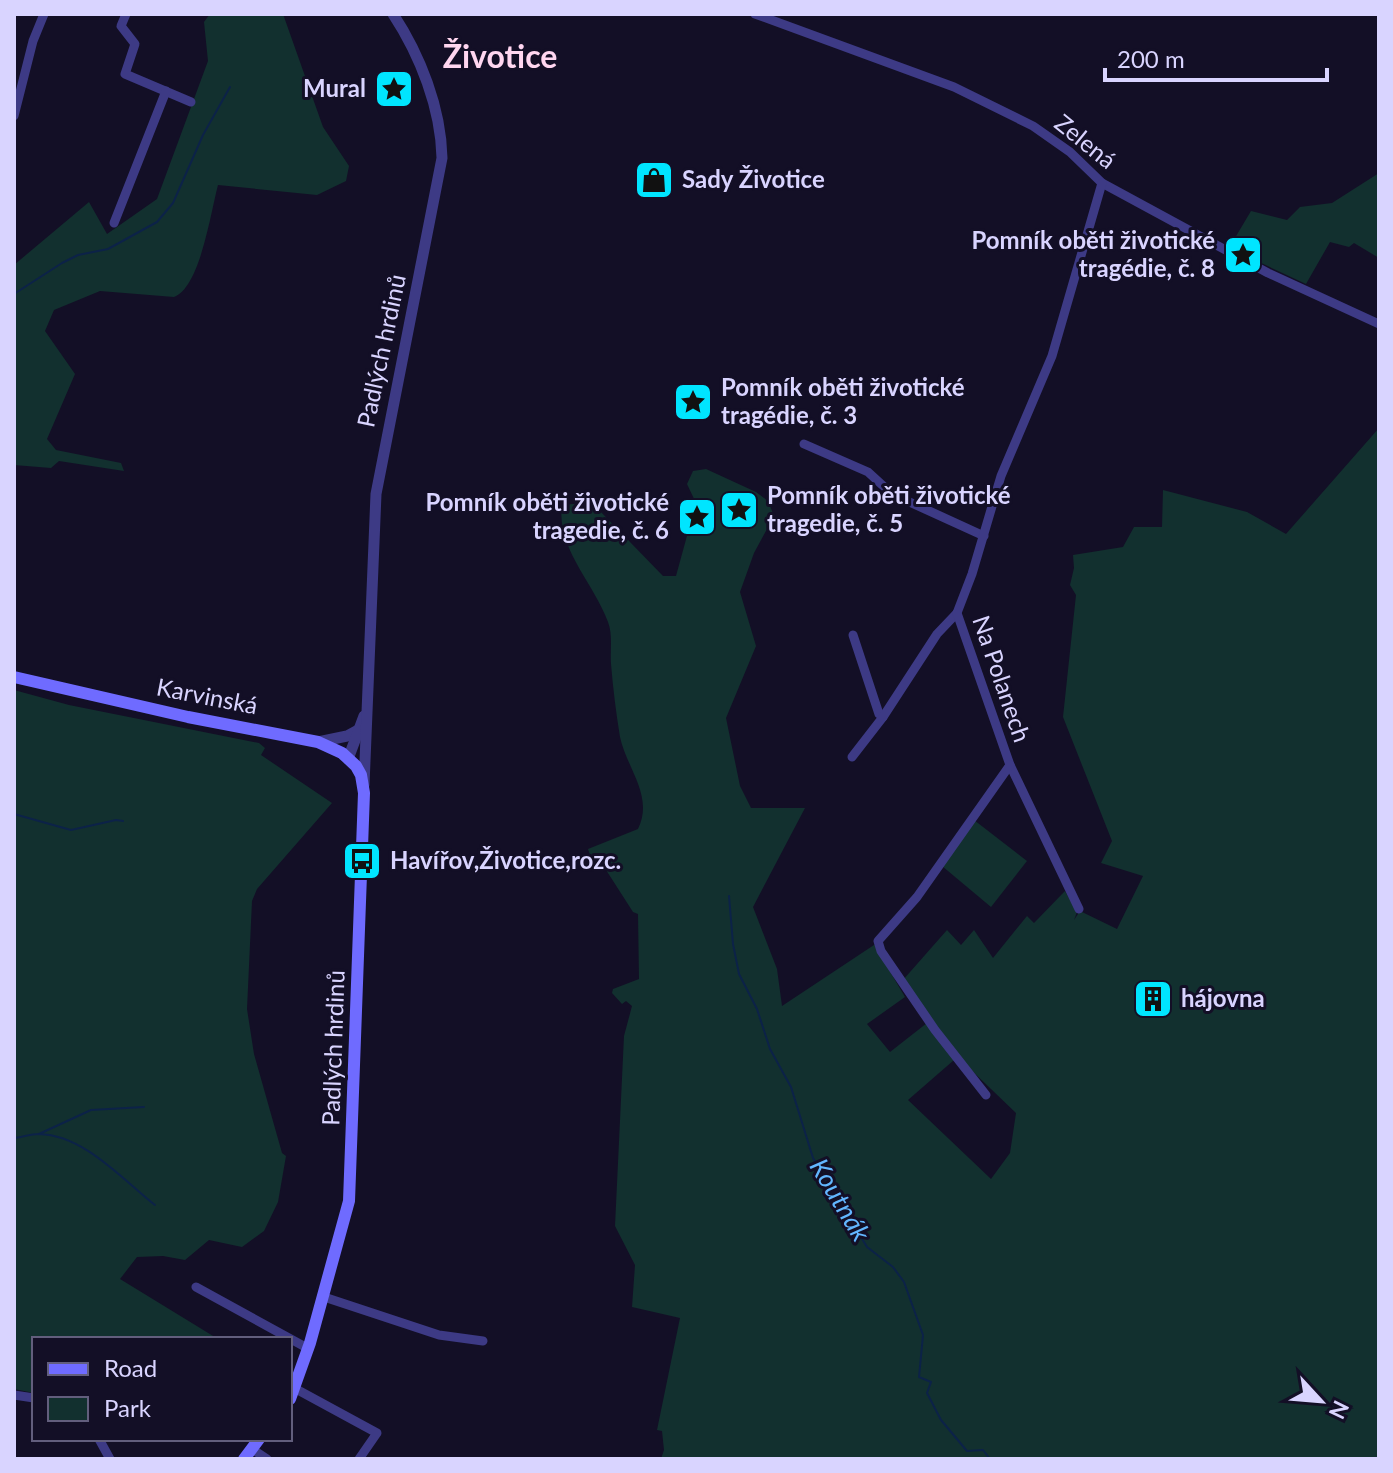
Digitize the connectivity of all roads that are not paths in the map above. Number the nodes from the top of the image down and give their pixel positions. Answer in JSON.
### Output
{"nodes":[{"id":1,"x":44,"y":14,"type":"edge"},
{"id":2,"x":126,"y":14,"type":"edge"},
{"id":3,"x":755,"y":14,"type":"edge"},
{"id":4,"x":396,"y":15,"type":"edge"},
{"id":5,"x":166,"y":91,"type":"junction"},
{"id":6,"x":191,"y":102,"type":"dead end"},
{"id":7,"x":14,"y":116,"type":"edge"},
{"id":8,"x":1102,"y":183,"type":"junction"},
{"id":9,"x":114,"y":223,"type":"dead end"},
{"id":10,"x":1379,"y":324,"type":"edge"},
{"id":11,"x":804,"y":444,"type":"dead end"},
{"id":12,"x":984,"y":536,"type":"junction"},
{"id":13,"x":957,"y":613,"type":"junction"},
{"id":14,"x":853,"y":635,"type":"dead end"},
{"id":15,"x":14,"y":677,"type":"edge"},
{"id":16,"x":367,"y":707,"type":"junction"},
{"id":17,"x":883,"y":717,"type":"junction"},
{"id":18,"x":359,"y":729,"type":"junction"},
{"id":19,"x":318,"y":742,"type":"junction"},
{"id":20,"x":366,"y":744,"type":"junction"},
{"id":21,"x":852,"y":757,"type":"dead end"},
{"id":22,"x":348,"y":759,"type":"junction"},
{"id":23,"x":1010,"y":765,"type":"junction"},
{"id":24,"x":364,"y":793,"type":"junction"},
{"id":25,"x":1079,"y":909,"type":"dead end"},
{"id":26,"x":986,"y":1095,"type":"dead end"},
{"id":27,"x":196,"y":1287,"type":"dead end"},
{"id":28,"x":324,"y":1297,"type":"junction"},
{"id":29,"x":287,"y":1337,"type":"edge"},
{"id":30,"x":292,"y":1340,"type":"edge"},
{"id":31,"x":483,"y":1341,"type":"dead end"},
{"id":32,"x":309,"y":1349,"type":"junction"},
{"id":33,"x":293,"y":1394,"type":"edge"},
{"id":34,"x":100,"y":1441,"type":"edge"},
{"id":35,"x":252,"y":1449,"type":"edge"},
{"id":36,"x":110,"y":1459,"type":"edge"},
{"id":37,"x":267,"y":1459,"type":"edge"},
{"id":38,"x":359,"y":1459,"type":"edge"}],
"edges":[{"from":1,"to":7,"type":"street"},
{"from":2,"to":5,"type":"street"},
{"from":3,"to":8,"type":"street","name":"Zelená"},
{"from":4,"to":16,"type":"street","name":"Padlých hrdinů"},
{"from":5,"to":6,"type":"street"},
{"from":5,"to":9,"type":"street"},
{"from":8,"to":10,"type":"street","name":"Zelená"},
{"from":8,"to":12,"type":"street","name":"Na Polanech"},
{"from":11,"to":12,"type":"street"},
{"from":12,"to":13,"type":"street","name":"Na Polanech"},
{"from":13,"to":17,"type":"street"},
{"from":13,"to":23,"type":"street","name":"Na Polanech"},
{"from":14,"to":17,"type":"street"},
{"from":15,"to":19,"type":"main road","name":"Karvinská"},
{"from":16,"to":18,"type":"street","name":"Padlých hrdinů"},
{"from":16,"to":20,"type":"street","name":"Padlých hrdinů"},
{"from":17,"to":21,"type":"street"},
{"from":18,"to":19,"type":"street"},
{"from":18,"to":22,"type":"street","name":"Padlých hrdinů"},
{"from":19,"to":22,"type":"main road","name":"Karvinská"},
{"from":20,"to":22,"type":"street"},
{"from":20,"to":24,"type":"street","name":"Padlých hrdinů"},
{"from":22,"to":24,"type":"main road"},
{"from":23,"to":25,"type":"street","name":"Na Polanech"},
{"from":23,"to":26,"type":"street"},
{"from":24,"to":28,"type":"main road","name":"Padlých hrdinů"},
{"from":27,"to":29,"type":"street"},
{"from":28,"to":31,"type":"street"},
{"from":28,"to":32,"type":"main road","name":"Padlých hrdinů"},
{"from":30,"to":32,"type":"street"},
{"from":32,"to":33,"type":"main road","name":"Padlých hrdinů"},
{"from":33,"to":38,"type":"street","name":"Padlých hrdinů"},
{"from":34,"to":36,"type":"street"},
{"from":35,"to":37,"type":"street"}]}
